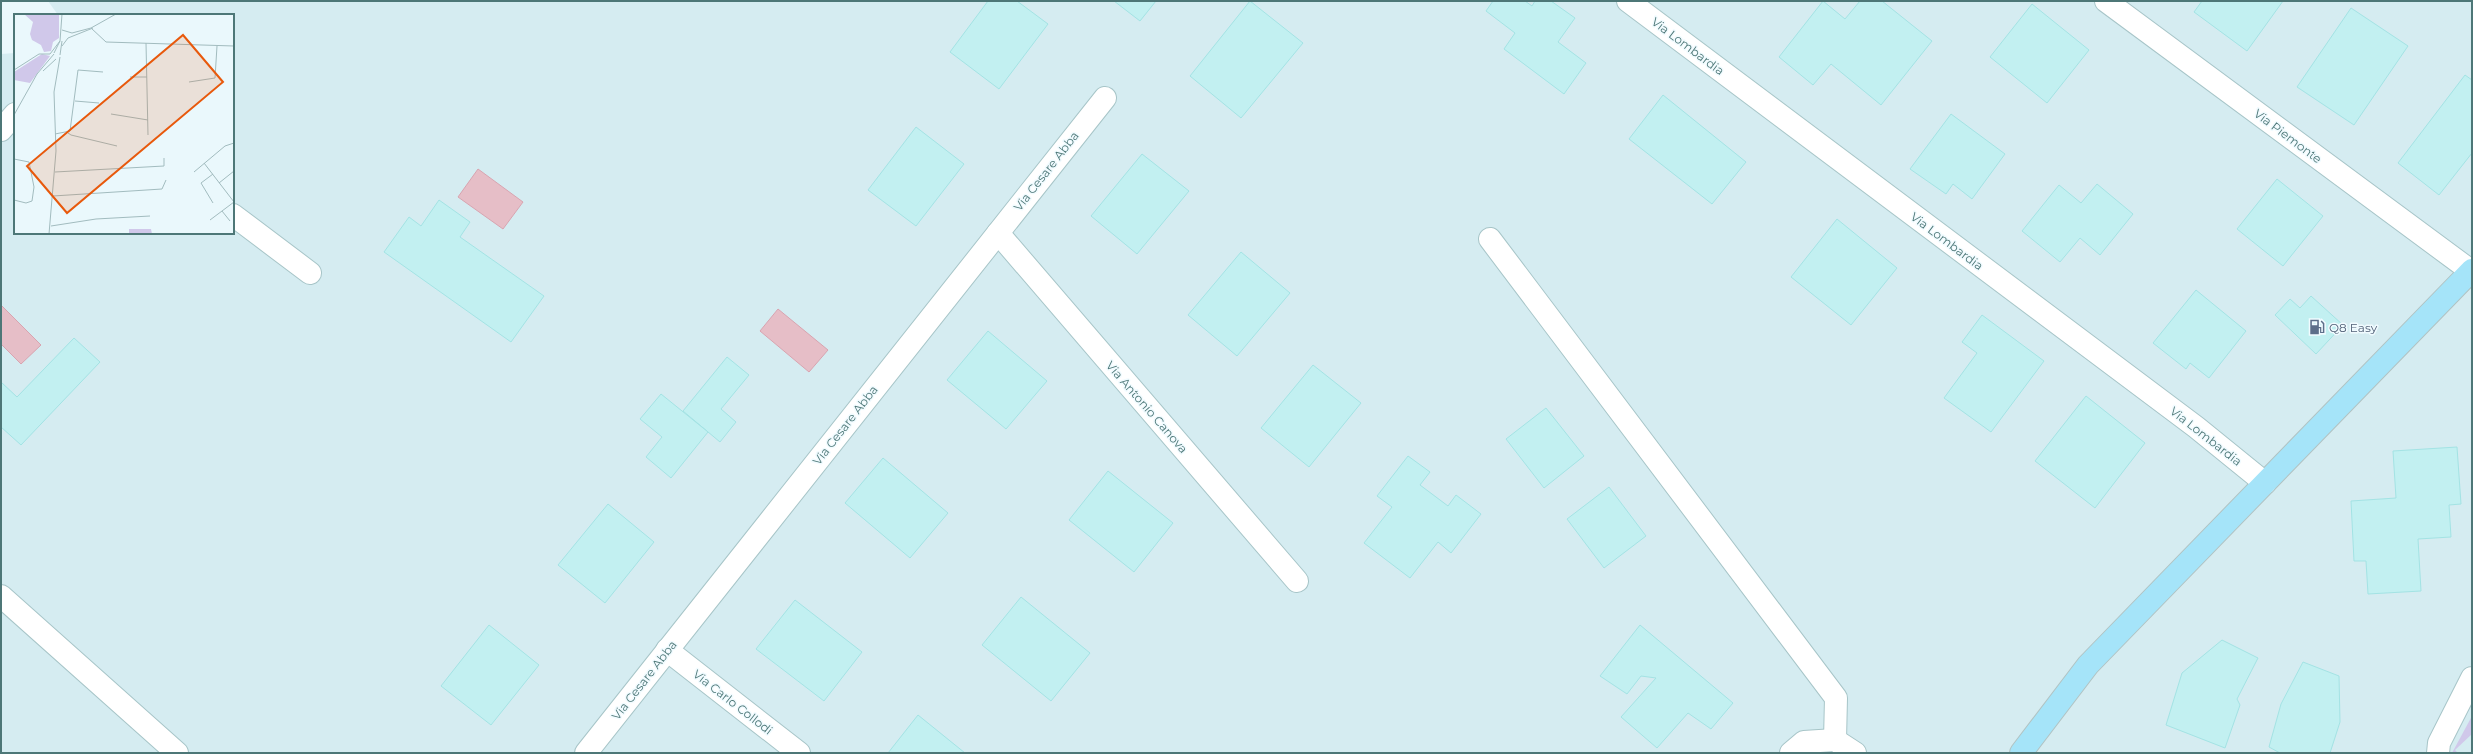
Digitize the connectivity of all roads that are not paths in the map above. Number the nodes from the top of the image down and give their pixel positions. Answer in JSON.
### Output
{"nodes":[{"id":1,"x":1628,"y":1,"type":"edge"},
{"id":2,"x":2106,"y":1,"type":"edge"},
{"id":3,"x":1105,"y":98,"type":"dead end"},
{"id":4,"x":14,"y":115,"type":"edge"},
{"id":5,"x":1,"y":130,"type":"edge"},
{"id":6,"x":234,"y":216,"type":"edge"},
{"id":7,"x":998,"y":233,"type":"junction"},
{"id":8,"x":1490,"y":239,"type":"dead end"},
{"id":9,"x":2472,"y":270,"type":"edge"},
{"id":10,"x":310,"y":273,"type":"dead end"},
{"id":11,"x":2265,"y":483,"type":"junction"},
{"id":12,"x":1297,"y":581,"type":"dead end"},
{"id":13,"x":1,"y":596,"type":"edge"},
{"id":14,"x":667,"y":650,"type":"junction"},
{"id":15,"x":2472,"y":678,"type":"edge"},
{"id":16,"x":1835,"y":740,"type":"junction"},
{"id":17,"x":177,"y":753,"type":"edge"},
{"id":18,"x":586,"y":753,"type":"edge"},
{"id":19,"x":799,"y":753,"type":"edge"},
{"id":20,"x":1791,"y":753,"type":"edge"},
{"id":21,"x":1855,"y":753,"type":"edge"},
{"id":22,"x":2021,"y":753,"type":"edge"},
{"id":23,"x":2438,"y":753,"type":"edge"}],
"edges":[{"from":1,"to":11,"type":"street","name":"Via Lombardia"},
{"from":2,"to":9,"type":"street","name":"Via Piemonte"},
{"from":3,"to":7,"type":"street","name":"Via Cesare Abba"},
{"from":4,"to":5,"type":"street"},
{"from":6,"to":10,"type":"street"},
{"from":7,"to":12,"type":"street","name":"Via Antonio Canova"},
{"from":7,"to":14,"type":"street","name":"Via Cesare Abba"},
{"from":8,"to":16,"type":"street"},
{"from":9,"to":11,"type":"main road"},
{"from":11,"to":22,"type":"main road"},
{"from":13,"to":17,"type":"street"},
{"from":14,"to":18,"type":"street","name":"Via Cesare Abba"},
{"from":14,"to":19,"type":"street","name":"Via Carlo Collodi"},
{"from":15,"to":23,"type":"street"},
{"from":16,"to":20,"type":"street"},
{"from":16,"to":21,"type":"street"}]}
